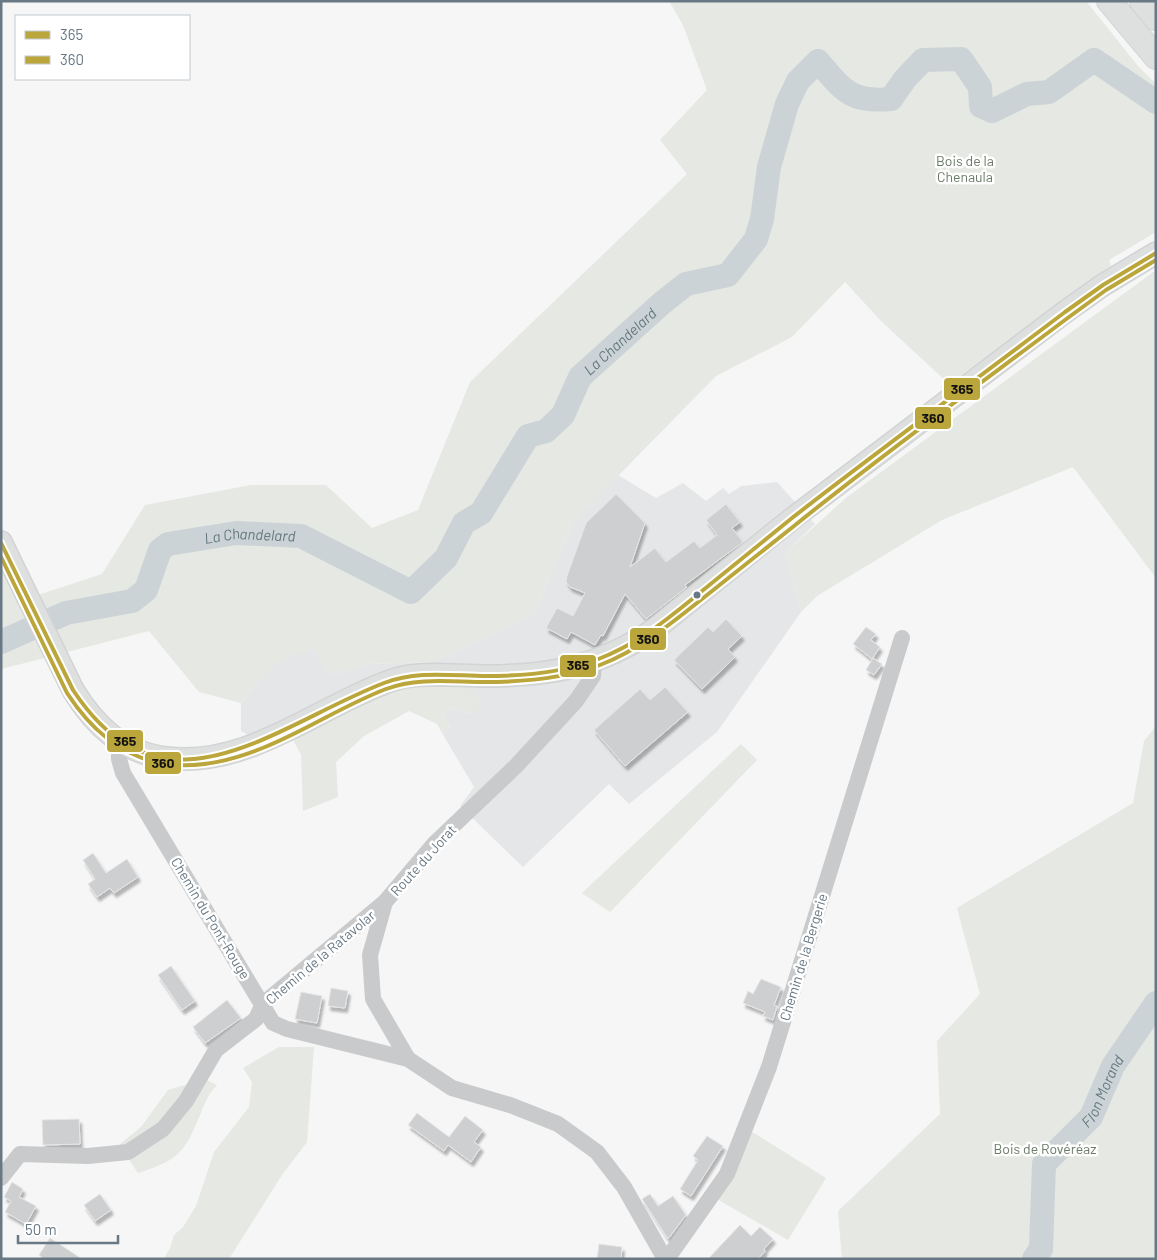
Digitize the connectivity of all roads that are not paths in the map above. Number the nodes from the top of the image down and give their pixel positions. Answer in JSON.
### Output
{"nodes":[{"id":1,"x":1109,"y":1,"type":"edge"},
{"id":2,"x":1142,"y":1,"type":"edge"},
{"id":3,"x":1156,"y":18,"type":"edge"},
{"id":4,"x":1156,"y":57,"type":"edge"},
{"id":5,"x":1156,"y":254,"type":"edge"},
{"id":6,"x":1,"y":542,"type":"edge"},
{"id":7,"x":902,"y":638,"type":"dead end"},
{"id":8,"x":594,"y":662,"type":"junction"},
{"id":9,"x":119,"y":741,"type":"junction"},
{"id":10,"x":385,"y":902,"type":"junction"},
{"id":11,"x":263,"y":1004,"type":"junction"},
{"id":12,"x":408,"y":1059,"type":"junction"},
{"id":13,"x":1,"y":1178,"type":"edge"},
{"id":14,"x":666,"y":1259,"type":"edge"}],
"edges":[{"from":1,"to":4,"type":"highway"},
{"from":2,"to":3,"type":"highway"},
{"from":5,"to":8,"type":"main road"},
{"from":6,"to":9,"type":"main road"},
{"from":7,"to":14,"type":"street","name":"Chemin de la Bergerie"},
{"from":8,"to":9,"type":"main road"},
{"from":8,"to":10,"type":"street","name":"Route du Jorat"},
{"from":9,"to":11,"type":"street","name":"Chemin du Pont-Rouge"},
{"from":10,"to":11,"type":"street","name":"Chemin de la Ratavolar"},
{"from":10,"to":12,"type":"street","name":"Route du Jorat"},
{"from":11,"to":12,"type":"street","name":"Chemin du Pont-Rouge"},
{"from":11,"to":13,"type":"street","name":"Chemin de la Ratavolar"},
{"from":12,"to":14,"type":"street","name":"Route du Jorat"}]}
